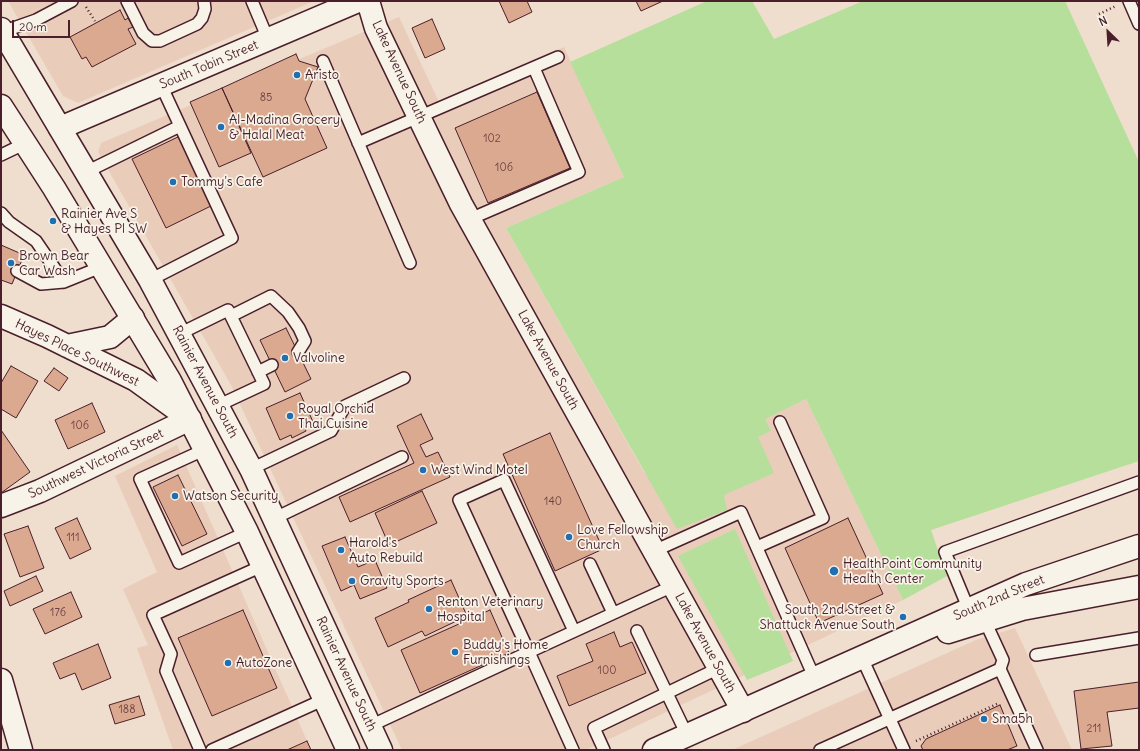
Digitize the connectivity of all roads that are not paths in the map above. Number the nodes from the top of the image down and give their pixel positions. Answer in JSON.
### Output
{"nodes":[{"id":1,"x":72,"y":1,"type":"edge"},
{"id":2,"x":127,"y":1,"type":"edge"},
{"id":3,"x":204,"y":1,"type":"edge"},
{"id":4,"x":252,"y":1,"type":"edge"},
{"id":5,"x":358,"y":1,"type":"edge"},
{"id":6,"x":368,"y":1,"type":"edge"},
{"id":7,"x":1129,"y":1,"type":"edge"},
{"id":8,"x":1139,"y":24,"type":"edge"},
{"id":9,"x":2,"y":30,"type":"edge"},
{"id":10,"x":268,"y":39,"type":"junction"},
{"id":11,"x":558,"y":57,"type":"dead end"},
{"id":12,"x":323,"y":60,"type":"dead end"},
{"id":13,"x":534,"y":68,"type":"junction"},
{"id":14,"x":161,"y":85,"type":"junction"},
{"id":15,"x":1,"y":106,"type":"edge"},
{"id":16,"x":419,"y":117,"type":"junction"},
{"id":17,"x":180,"y":126,"type":"junction"},
{"id":18,"x":60,"y":128,"type":"junction"},
{"id":19,"x":26,"y":143,"type":"junction"},
{"id":20,"x":358,"y":143,"type":"junction"},
{"id":21,"x":1,"y":154,"type":"edge"},
{"id":22,"x":86,"y":172,"type":"junction"},
{"id":23,"x":1,"y":212,"type":"edge"},
{"id":24,"x":470,"y":219,"type":"junction"},
{"id":25,"x":410,"y":263,"type":"dead end"},
{"id":26,"x":101,"y":267,"type":"junction"},
{"id":27,"x":17,"y":271,"type":"dead end"},
{"id":28,"x":150,"y":280,"type":"junction"},
{"id":29,"x":64,"y":282,"type":"junction"},
{"id":30,"x":1,"y":316,"type":"edge"},
{"id":31,"x":231,"y":316,"type":"junction"},
{"id":32,"x":133,"y":318,"type":"junction"},
{"id":33,"x":179,"y":334,"type":"junction"},
{"id":34,"x":67,"y":346,"type":"junction"},
{"id":35,"x":298,"y":352,"type":"dead end"},
{"id":36,"x":272,"y":365,"type":"dead end"},
{"id":37,"x":258,"y":372,"type":"junction"},
{"id":38,"x":404,"y":378,"type":"dead end"},
{"id":39,"x":217,"y":406,"type":"junction"},
{"id":40,"x":190,"y":419,"type":"junction"},
{"id":41,"x":780,"y":422,"type":"dead end"},
{"id":42,"x":206,"y":449,"type":"junction"},
{"id":43,"x":402,"y":457,"type":"dead end"},
{"id":44,"x":251,"y":469,"type":"junction"},
{"id":45,"x":1139,"y":482,"type":"edge"},
{"id":46,"x":1,"y":506,"type":"edge"},
{"id":47,"x":273,"y":519,"type":"junction"},
{"id":48,"x":247,"y":532,"type":"junction"},
{"id":49,"x":757,"y":546,"type":"junction"},
{"id":50,"x":1139,"y":546,"type":"edge"},
{"id":51,"x":654,"y":551,"type":"junction"},
{"id":52,"x":590,"y":564,"type":"dead end"},
{"id":53,"x":262,"y":566,"type":"junction"},
{"id":54,"x":673,"y":586,"type":"junction"},
{"id":55,"x":1139,"y":587,"type":"edge"},
{"id":56,"x":613,"y":614,"type":"junction"},
{"id":57,"x":977,"y":615,"type":"junction"},
{"id":58,"x":637,"y":631,"type":"dead end"},
{"id":59,"x":574,"y":632,"type":"junction"},
{"id":60,"x":1139,"y":638,"type":"edge"},
{"id":61,"x":529,"y":652,"type":"junction"},
{"id":62,"x":1036,"y":655,"type":"dead end"},
{"id":63,"x":862,"y":658,"type":"junction"},
{"id":64,"x":719,"y":668,"type":"junction"},
{"id":65,"x":1000,"y":669,"type":"junction"},
{"id":66,"x":815,"y":679,"type":"junction"},
{"id":67,"x":1,"y":680,"type":"edge"},
{"id":68,"x":667,"y":693,"type":"junction"},
{"id":69,"x":325,"y":699,"type":"junction"},
{"id":70,"x":742,"y":711,"type":"junction"},
{"id":71,"x":890,"y":719,"type":"junction"},
{"id":72,"x":370,"y":726,"type":"junction"},
{"id":73,"x":687,"y":735,"type":"junction"},
{"id":74,"x":21,"y":750,"type":"edge"},
{"id":75,"x":200,"y":750,"type":"edge"},
{"id":76,"x":212,"y":750,"type":"edge"},
{"id":77,"x":348,"y":750,"type":"edge"},
{"id":78,"x":381,"y":750,"type":"edge"},
{"id":79,"x":573,"y":750,"type":"edge"},
{"id":80,"x":604,"y":750,"type":"edge"},
{"id":81,"x":654,"y":750,"type":"edge"},
{"id":82,"x":820,"y":750,"type":"edge"},
{"id":83,"x":904,"y":750,"type":"edge"},
{"id":84,"x":1037,"y":750,"type":"edge"}],
"edges":[{"from":1,"to":9,"type":"lane"},
{"from":2,"to":3,"type":"lane"},
{"from":4,"to":10,"type":"lane"},
{"from":5,"to":10,"type":"main road","name":"South Tobin Street"},
{"from":6,"to":16,"type":"main road","name":"Lake Avenue South"},
{"from":7,"to":8,"type":"lane"},
{"from":9,"to":18,"type":"main road","name":"Rainier Avenue South"},
{"from":10,"to":14,"type":"main road","name":"South Tobin Street"},
{"from":11,"to":13,"type":"lane"},
{"from":12,"to":20,"type":"lane"},
{"from":13,"to":16,"type":"lane"},
{"from":13,"to":24,"type":"lane"},
{"from":14,"to":17,"type":"lane"},
{"from":14,"to":18,"type":"main road","name":"South Tobin Street"},
{"from":15,"to":19,"type":"main road"},
{"from":16,"to":20,"type":"lane"},
{"from":16,"to":24,"type":"main road","name":"Lake Avenue South"},
{"from":17,"to":22,"type":"lane"},
{"from":17,"to":28,"type":"lane"},
{"from":18,"to":22,"type":"main road","name":"Rainier Avenue South"},
{"from":19,"to":21,"type":"lane"},
{"from":19,"to":26,"type":"main road"},
{"from":20,"to":25,"type":"lane"},
{"from":22,"to":28,"type":"main road","name":"Rainier Avenue South"},
{"from":23,"to":29,"type":"lane"},
{"from":24,"to":51,"type":"main road","name":"Lake Avenue South"},
{"from":26,"to":29,"type":"lane"},
{"from":26,"to":32,"type":"main road"},
{"from":27,"to":29,"type":"lane"},
{"from":28,"to":33,"type":"main road","name":"Rainier Avenue South"},
{"from":30,"to":34,"type":"main road","name":"Hayes Place Southwest"},
{"from":31,"to":33,"type":"lane"},
{"from":31,"to":35,"type":"lane"},
{"from":31,"to":37,"type":"lane"},
{"from":32,"to":34,"type":"main road"},
{"from":32,"to":40,"type":"main road"},
{"from":33,"to":39,"type":"main road","name":"Rainier Avenue South"},
{"from":34,"to":40,"type":"main road","name":"Hayes Place Southwest"},
{"from":36,"to":37,"type":"lane"},
{"from":37,"to":39,"type":"lane"},
{"from":38,"to":44,"type":"lane"},
{"from":39,"to":44,"type":"main road","name":"Rainier Avenue South"},
{"from":40,"to":42,"type":"main road"},
{"from":40,"to":46,"type":"main road","name":"Southwest Victoria Street"},
{"from":41,"to":49,"type":"lane"},
{"from":42,"to":48,"type":"main road"},
{"from":42,"to":48,"type":"lane"},
{"from":43,"to":47,"type":"lane"},
{"from":44,"to":47,"type":"main road","name":"Rainier Avenue South"},
{"from":45,"to":57,"type":"lane"},
{"from":47,"to":72,"type":"main road","name":"Rainier Avenue South"},
{"from":48,"to":53,"type":"main road"},
{"from":49,"to":51,"type":"lane"},
{"from":49,"to":66,"type":"lane"},
{"from":50,"to":57,"type":"main road","name":"South 2nd Street"},
{"from":51,"to":54,"type":"main road","name":"Lake Avenue South"},
{"from":52,"to":56,"type":"lane"},
{"from":53,"to":69,"type":"main road"},
{"from":53,"to":75,"type":"lane"},
{"from":54,"to":56,"type":"lane"},
{"from":54,"to":64,"type":"main road","name":"Lake Avenue South"},
{"from":55,"to":57,"type":"main road","name":"South 2nd Street"},
{"from":56,"to":59,"type":"lane"},
{"from":57,"to":63,"type":"main road","name":"South 2nd Street"},
{"from":57,"to":65,"type":"lane"},
{"from":58,"to":68,"type":"lane"},
{"from":59,"to":61,"type":"lane"},
{"from":59,"to":61,"type":"lane"},
{"from":60,"to":62,"type":"lane"},
{"from":61,"to":72,"type":"lane"},
{"from":61,"to":79,"type":"lane"},
{"from":63,"to":66,"type":"main road","name":"South 2nd Street"},
{"from":63,"to":71,"type":"lane"},
{"from":64,"to":68,"type":"lane"},
{"from":64,"to":70,"type":"main road","name":"Lake Avenue South"},
{"from":65,"to":71,"type":"lane"},
{"from":65,"to":84,"type":"lane"},
{"from":66,"to":70,"type":"main road","name":"South 2nd Street"},
{"from":67,"to":74,"type":"main road"},
{"from":68,"to":73,"type":"lane"},
{"from":68,"to":80,"type":"lane"},
{"from":69,"to":76,"type":"lane"},
{"from":69,"to":77,"type":"main road"},
{"from":70,"to":73,"type":"main road","name":"South 2nd Street"},
{"from":71,"to":82,"type":"lane"},
{"from":71,"to":83,"type":"lane"},
{"from":72,"to":78,"type":"main road","name":"Rainier Avenue South"},
{"from":73,"to":81,"type":"main road","name":"South 2nd Street"}]}
